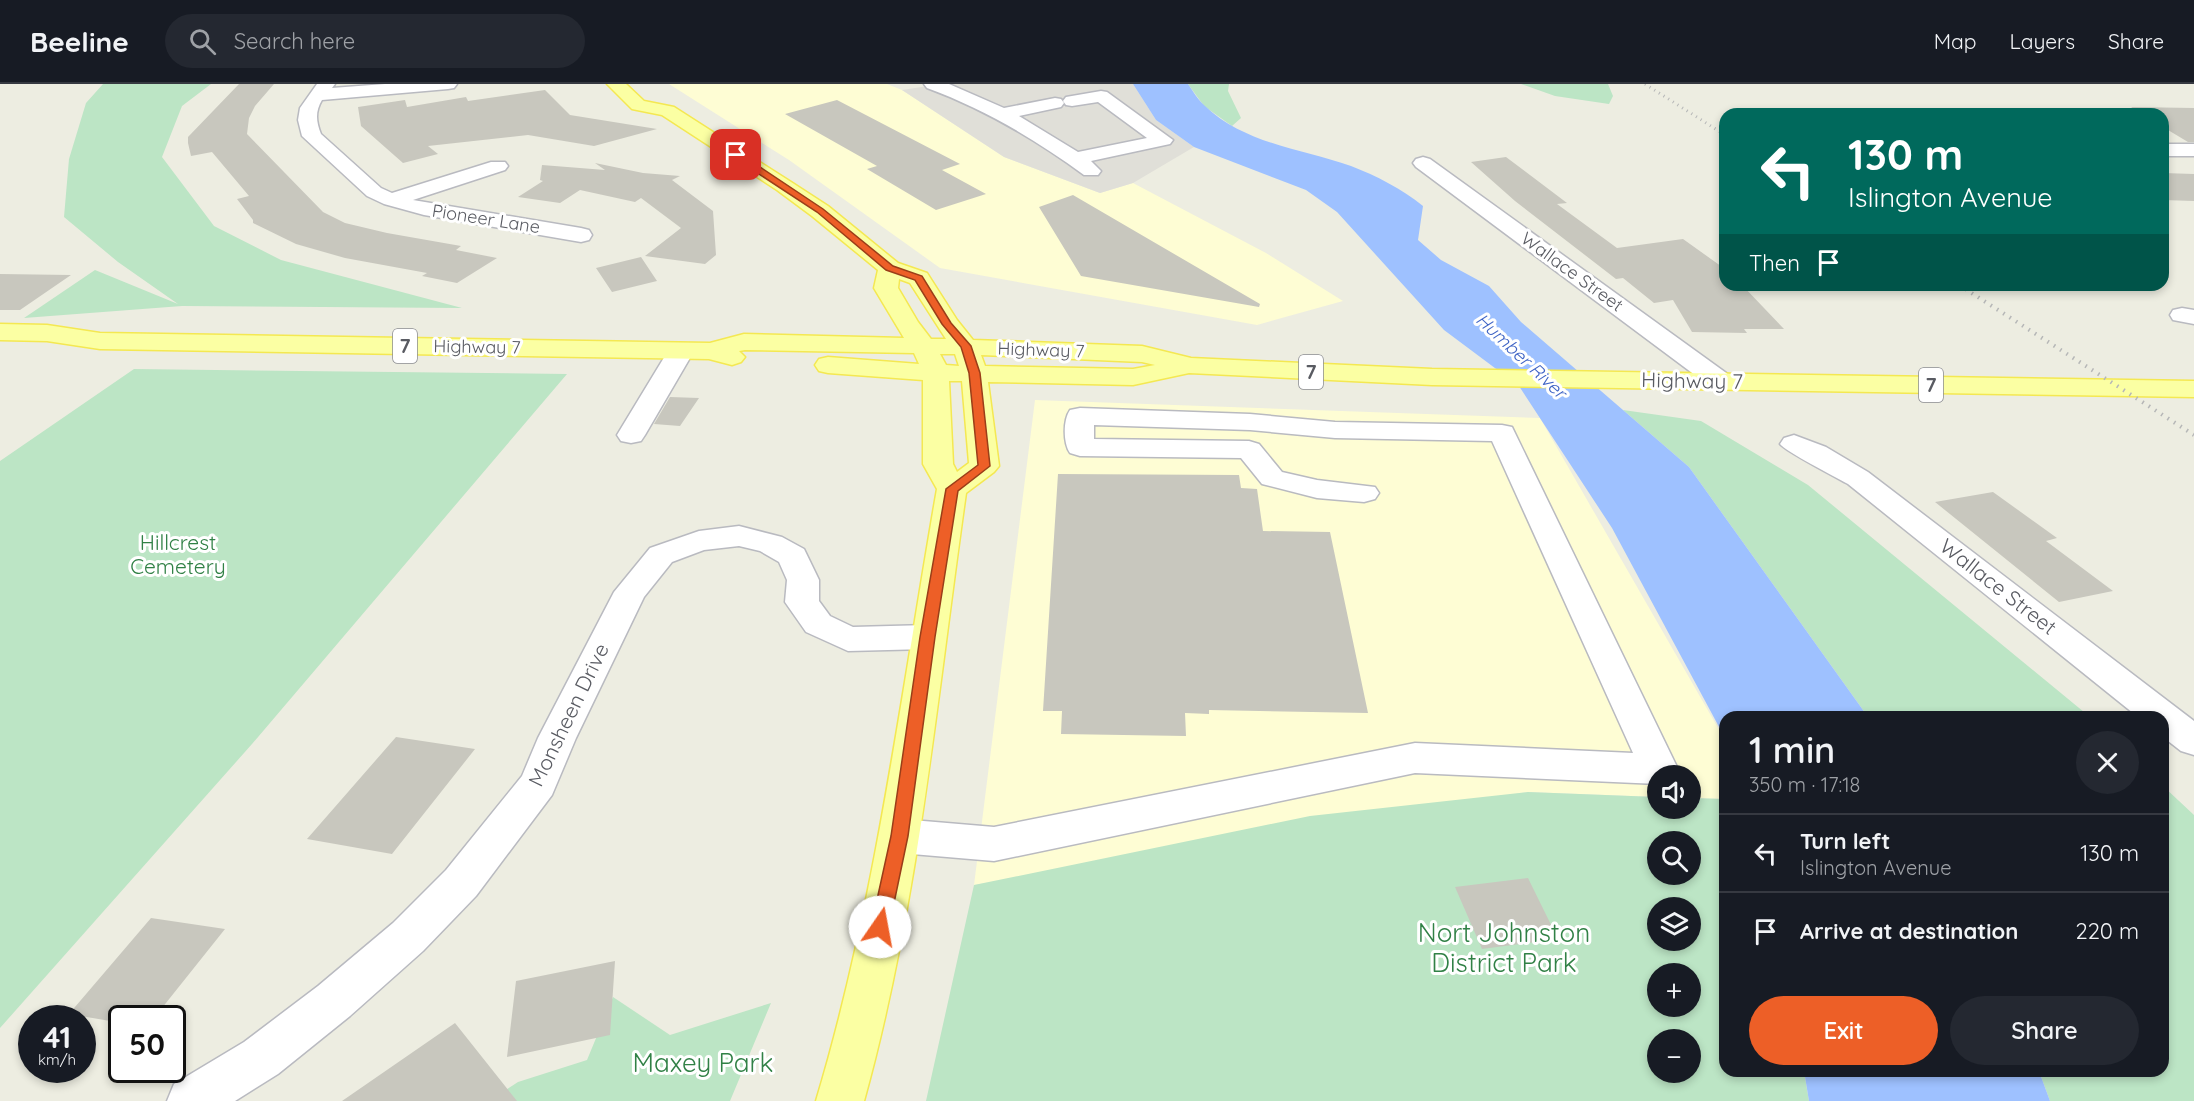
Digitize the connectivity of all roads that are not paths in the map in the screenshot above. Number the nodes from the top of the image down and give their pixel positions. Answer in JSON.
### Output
{"nodes":[{"id":1,"x":448,"y":84,"type":"edge"},
{"id":2,"x":616,"y":84,"type":"edge"},
{"id":3,"x":933,"y":84,"type":"edge"},
{"id":4,"x":321,"y":90,"type":"edge"},
{"id":5,"x":651,"y":90,"type":"dead end"},
{"id":6,"x":1122,"y":110,"type":"junction"},
{"id":7,"x":668,"y":111,"type":"junction"},
{"id":8,"x":1002,"y":114,"type":"junction"},
{"id":9,"x":1087,"y":117,"type":"dead end"},
{"id":10,"x":1051,"y":124,"type":"dead end"},
{"id":11,"x":1028,"y":129,"type":"junction"},
{"id":12,"x":2169,"y":150,"type":"edge"},
{"id":13,"x":2194,"y":150,"type":"edge"},
{"id":14,"x":1075,"y":159,"type":"junction"},
{"id":15,"x":1423,"y":163,"type":"dead end"},
{"id":16,"x":498,"y":166,"type":"dead end"},
{"id":17,"x":1091,"y":171,"type":"dead end"},
{"id":18,"x":391,"y":200,"type":"junction"},
{"id":19,"x":582,"y":235,"type":"dead end"},
{"id":20,"x":890,"y":268,"type":"junction"},
{"id":21,"x":0,"y":332,"type":"edge"},
{"id":22,"x":100,"y":341,"type":"junction"},
{"id":23,"x":924,"y":346,"type":"junction"},
{"id":24,"x":681,"y":351,"type":"junction"},
{"id":25,"x":710,"y":351,"type":"junction"},
{"id":26,"x":0,"y":353,"type":"edge"},
{"id":27,"x":970,"y":360,"type":"junction"},
{"id":28,"x":936,"y":373,"type":"junction"},
{"id":29,"x":1720,"y":381,"type":"junction"},
{"id":30,"x":2194,"y":389,"type":"edge"},
{"id":31,"x":631,"y":435,"type":"dead end"},
{"id":32,"x":1794,"y":444,"type":"dead end"},
{"id":33,"x":952,"y":489,"type":"junction"},
{"id":34,"x":1364,"y":493,"type":"dead end"},
{"id":35,"x":928,"y":637,"type":"junction"},
{"id":36,"x":2156,"y":711,"type":"edge"},
{"id":37,"x":2169,"y":721,"type":"edge"},
{"id":38,"x":2194,"y":741,"type":"edge"},
{"id":39,"x":900,"y":836,"type":"junction"},
{"id":40,"x":191,"y":1101,"type":"edge"},
{"id":41,"x":840,"y":1101,"type":"edge"}],
"edges":[{"from":1,"to":4,"type":"street","name":"Pioneer Lane"},
{"from":2,"to":7,"type":"main road"},
{"from":3,"to":8,"type":"street"},
{"from":4,"to":18,"type":"street","name":"Pioneer Lane"},
{"from":5,"to":7,"type":"main road"},
{"from":6,"to":8,"type":"street"},
{"from":6,"to":9,"type":"street"},
{"from":6,"to":14,"type":"street"},
{"from":7,"to":20,"type":"main road"},
{"from":8,"to":11,"type":"street"},
{"from":10,"to":11,"type":"street"},
{"from":11,"to":14,"type":"street"},
{"from":12,"to":13,"type":"street"},
{"from":14,"to":17,"type":"street"},
{"from":15,"to":29,"type":"street","name":"Wallace Street"},
{"from":16,"to":18,"type":"street","name":"Pioneer Lane"},
{"from":18,"to":19,"type":"street","name":"Pioneer Lane"},
{"from":20,"to":23,"type":"main road"},
{"from":20,"to":27,"type":"main road"},
{"from":21,"to":22,"type":"main road","name":"Highway 7","number":"7"},
{"from":22,"to":24,"type":"main road","name":"Highway 7","number":"7"},
{"from":22,"to":26,"type":"main road","name":"Highway 7","number":"7"},
{"from":23,"to":25,"type":"main road","name":"Highway 7","number":"7"},
{"from":23,"to":27,"type":"main road","name":"Highway 7","number":"7"},
{"from":23,"to":28,"type":"main road"},
{"from":24,"to":25,"type":"main road","name":"Highway 7","number":"7"},
{"from":24,"to":31,"type":"street"},
{"from":25,"to":28,"type":"main road","name":"Highway 7","number":"7"},
{"from":27,"to":28,"type":"main road","name":"Highway 7","number":"7"},
{"from":27,"to":29,"type":"main road","name":"Highway 7","number":"7"},
{"from":27,"to":33,"type":"main road"},
{"from":28,"to":33,"type":"main road"},
{"from":29,"to":30,"type":"main road","name":"Highway 7","number":"7"},
{"from":32,"to":36,"type":"street","name":"Wallace Street"},
{"from":33,"to":35,"type":"main road"},
{"from":34,"to":39,"type":"street"},
{"from":35,"to":39,"type":"main road"},
{"from":35,"to":40,"type":"street","name":"Monsheen Drive"},
{"from":37,"to":38,"type":"street","name":"Wallace Street"},
{"from":39,"to":41,"type":"main road"}]}
